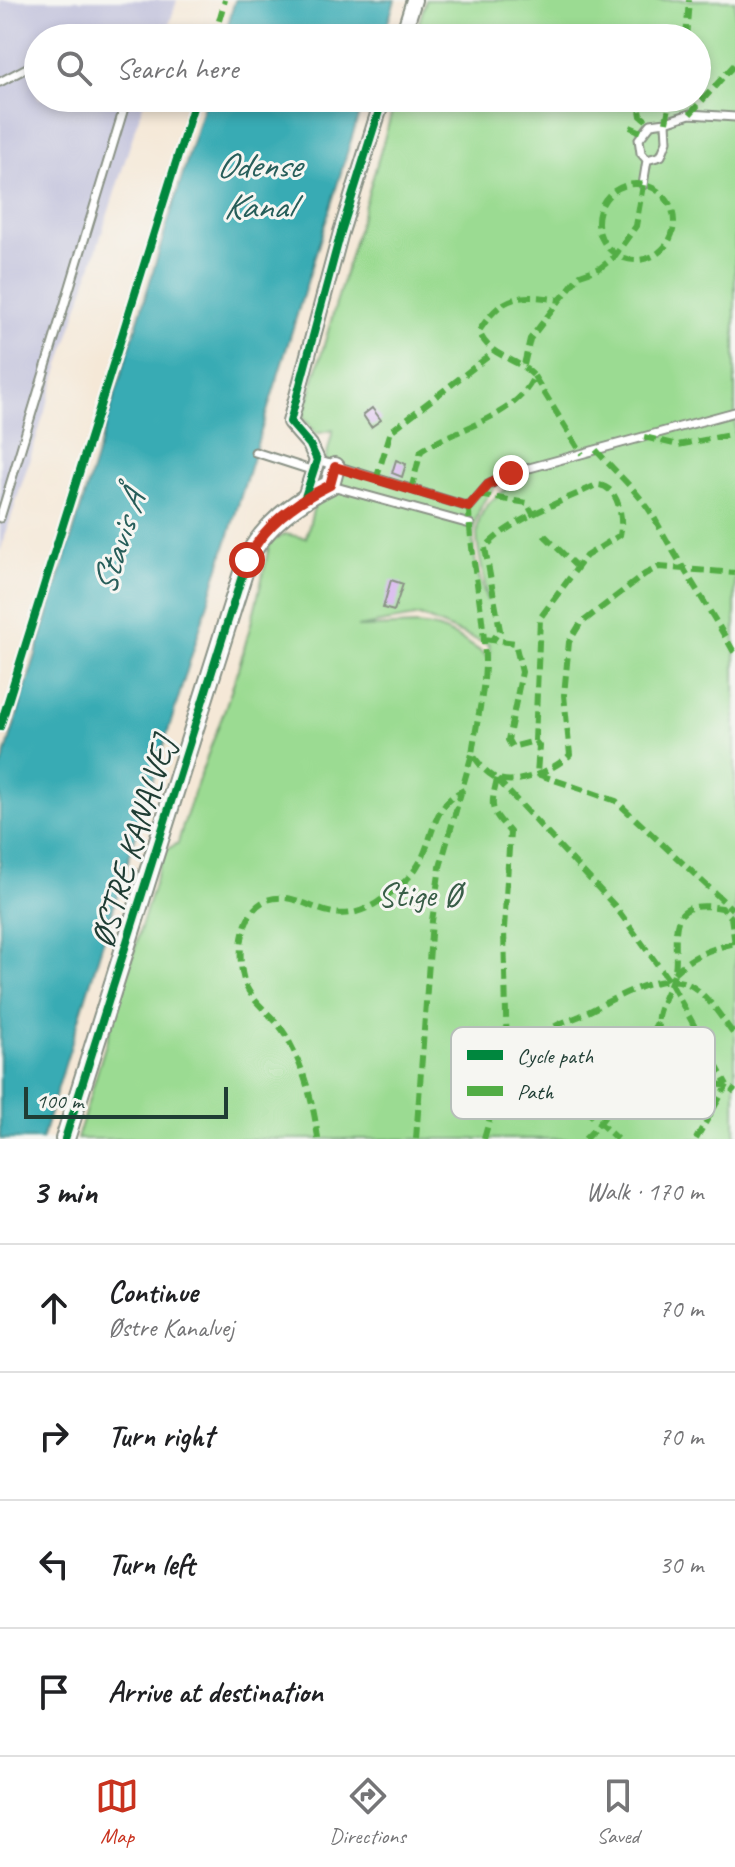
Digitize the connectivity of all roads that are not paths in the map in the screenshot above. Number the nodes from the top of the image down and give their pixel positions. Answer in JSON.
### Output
{"nodes":[{"id":1,"x":414,"y":0,"type":"edge"},
{"id":2,"x":406,"y":24,"type":"edge"},
{"id":3,"x":24,"y":69,"type":"edge"},
{"id":4,"x":0,"y":82,"type":"edge"},
{"id":5,"x":123,"y":112,"type":"edge"},
{"id":6,"x":379,"y":112,"type":"edge"},
{"id":7,"x":735,"y":117,"type":"edge"},
{"id":8,"x":666,"y":122,"type":"junction"},
{"id":9,"x":647,"y":160,"type":"junction"},
{"id":10,"x":643,"y":185,"type":"dead end"},
{"id":11,"x":735,"y":412,"type":"edge"},
{"id":12,"x":255,"y":452,"type":"dead end"},
{"id":13,"x":315,"y":465,"type":"junction"},
{"id":14,"x":335,"y":467,"type":"junction"},
{"id":15,"x":330,"y":485,"type":"junction"},
{"id":16,"x":305,"y":497,"type":"junction"},
{"id":17,"x":0,"y":518,"type":"edge"},
{"id":18,"x":470,"y":524,"type":"dead end"},
{"id":19,"x":65,"y":1139,"type":"edge"}],
"edges":[{"from":1,"to":2,"type":"street"},
{"from":3,"to":4,"type":"lane"},
{"from":5,"to":17,"type":"lane"},
{"from":6,"to":13,"type":"street"},
{"from":7,"to":8,"type":"lane"},
{"from":8,"to":9,"type":"lane"},
{"from":8,"to":9,"type":"lane"},
{"from":9,"to":10,"type":"lane"},
{"from":11,"to":14,"type":"lane"},
{"from":12,"to":13,"type":"lane"},
{"from":13,"to":14,"type":"lane"},
{"from":13,"to":16,"type":"street"},
{"from":14,"to":15,"type":"street"},
{"from":15,"to":16,"type":"street","name":"ØSTRE KANALVEJ"},
{"from":15,"to":18,"type":"lane"},
{"from":16,"to":19,"type":"street","name":"ØSTRE KANALVEJ"}]}
